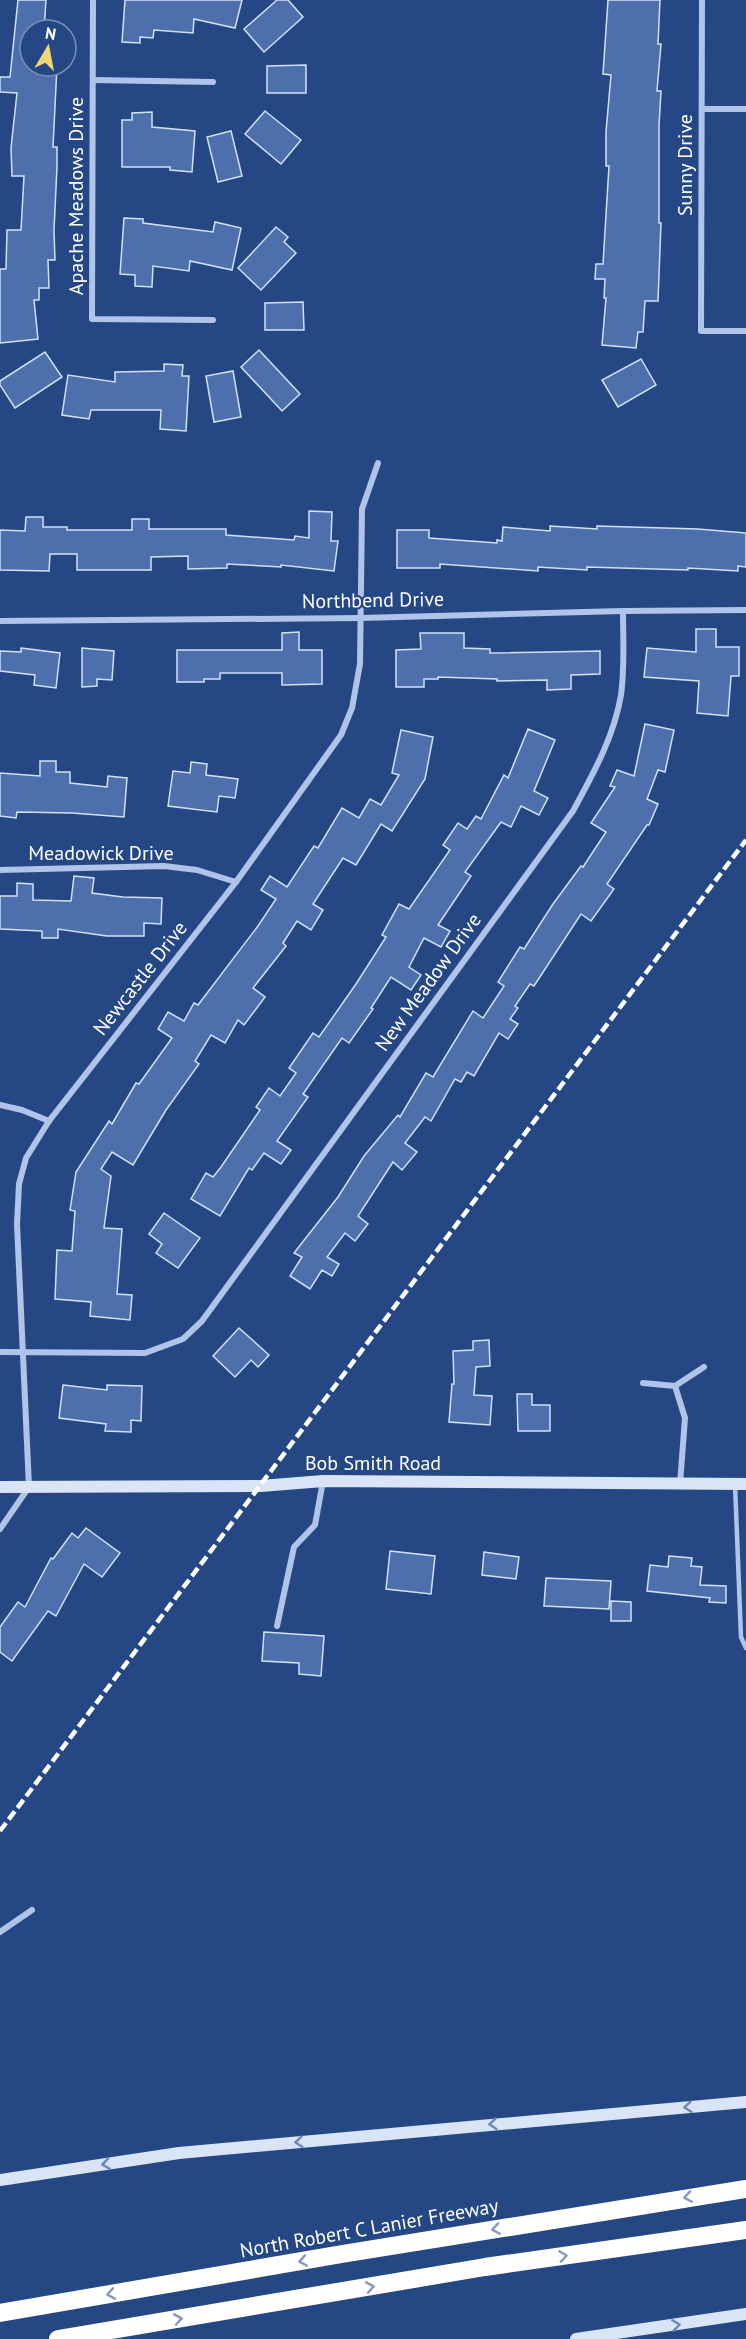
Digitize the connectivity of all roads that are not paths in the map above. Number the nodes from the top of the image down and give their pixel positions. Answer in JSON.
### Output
{"nodes":[{"id":1,"x":93,"y":0,"type":"edge"},
{"id":2,"x":702,"y":0,"type":"edge"},
{"id":3,"x":93,"y":81,"type":"junction"},
{"id":4,"x":213,"y":82,"type":"dead end"},
{"id":5,"x":702,"y":109,"type":"junction"},
{"id":6,"x":746,"y":109,"type":"edge"},
{"id":7,"x":213,"y":320,"type":"dead end"},
{"id":8,"x":746,"y":331,"type":"edge"},
{"id":9,"x":378,"y":463,"type":"dead end"},
{"id":10,"x":746,"y":610,"type":"edge"},
{"id":11,"x":623,"y":611,"type":"junction"},
{"id":12,"x":361,"y":618,"type":"junction"},
{"id":13,"x":0,"y":621,"type":"edge"},
{"id":14,"x":0,"y":870,"type":"edge"},
{"id":15,"x":236,"y":882,"type":"junction"},
{"id":16,"x":0,"y":1106,"type":"edge"},
{"id":17,"x":49,"y":1121,"type":"junction"},
{"id":18,"x":0,"y":1352,"type":"edge"},
{"id":19,"x":21,"y":1352,"type":"junction"},
{"id":20,"x":704,"y":1367,"type":"dead end"},
{"id":21,"x":643,"y":1383,"type":"dead end"},
{"id":22,"x":675,"y":1386,"type":"junction"},
{"id":23,"x":323,"y":1481,"type":"junction"},
{"id":24,"x":740,"y":1484,"type":"edge"},
{"id":25,"x":680,"y":1485,"type":"junction"},
{"id":26,"x":0,"y":1487,"type":"edge"},
{"id":27,"x":29,"y":1487,"type":"junction"},
{"id":28,"x":0,"y":1529,"type":"edge"},
{"id":29,"x":277,"y":1626,"type":"dead end"},
{"id":30,"x":746,"y":1648,"type":"edge"},
{"id":31,"x":32,"y":1910,"type":"dead end"},
{"id":32,"x":0,"y":1932,"type":"edge"},
{"id":33,"x":746,"y":2102,"type":"edge"},
{"id":34,"x":0,"y":2180,"type":"edge"},
{"id":35,"x":746,"y":2189,"type":"edge"},
{"id":36,"x":746,"y":2230,"type":"edge"},
{"id":37,"x":0,"y":2313,"type":"edge"},
{"id":38,"x":746,"y":2314,"type":"edge"},
{"id":39,"x":58,"y":2339,"type":"edge"},
{"id":40,"x":576,"y":2339,"type":"edge"}],
"edges":[{"from":1,"to":3,"type":"street","name":"Apache Meadows Drive"},
{"from":2,"to":5,"type":"street","name":"Sunny Drive"},
{"from":3,"to":4,"type":"street"},
{"from":3,"to":7,"type":"street","name":"Apache Meadows Drive"},
{"from":5,"to":6,"type":"street"},
{"from":5,"to":8,"type":"street","name":"Sunny Drive"},
{"from":9,"to":12,"type":"street","name":"Newcastle Drive"},
{"from":10,"to":11,"type":"street","name":"Northbend Drive"},
{"from":11,"to":12,"type":"street","name":"Northbend Drive"},
{"from":11,"to":19,"type":"street","name":"New Meadow Drive"},
{"from":12,"to":13,"type":"street","name":"Northbend Drive"},
{"from":12,"to":15,"type":"street","name":"Newcastle Drive"},
{"from":14,"to":15,"type":"street","name":"Meadowick Drive"},
{"from":15,"to":17,"type":"street","name":"Newcastle Drive"},
{"from":16,"to":17,"type":"street"},
{"from":17,"to":19,"type":"street","name":"Newcastle Drive"},
{"from":18,"to":19,"type":"street"},
{"from":19,"to":27,"type":"street","name":"Newcastle Drive"},
{"from":20,"to":22,"type":"street"},
{"from":21,"to":22,"type":"street"},
{"from":22,"to":25,"type":"street"},
{"from":23,"to":25,"type":"main road","name":"Bob Smith Road"},
{"from":23,"to":27,"type":"main road","name":"Bob Smith Road"},
{"from":23,"to":29,"type":"street"},
{"from":24,"to":25,"type":"main road","name":"Bob Smith Road"},
{"from":24,"to":30,"type":"lane"},
{"from":26,"to":27,"type":"main road","name":"Bob Smith Road"},
{"from":27,"to":28,"type":"street"},
{"from":31,"to":32,"type":"street"},
{"from":33,"to":34,"type":"main road","one_way":true},
{"from":35,"to":37,"type":"highway","name":"North Robert C Lanier Freeway","one_way":true},
{"from":39,"to":36,"type":"highway","one_way":true},
{"from":40,"to":38,"type":"main road","one_way":true}]}
